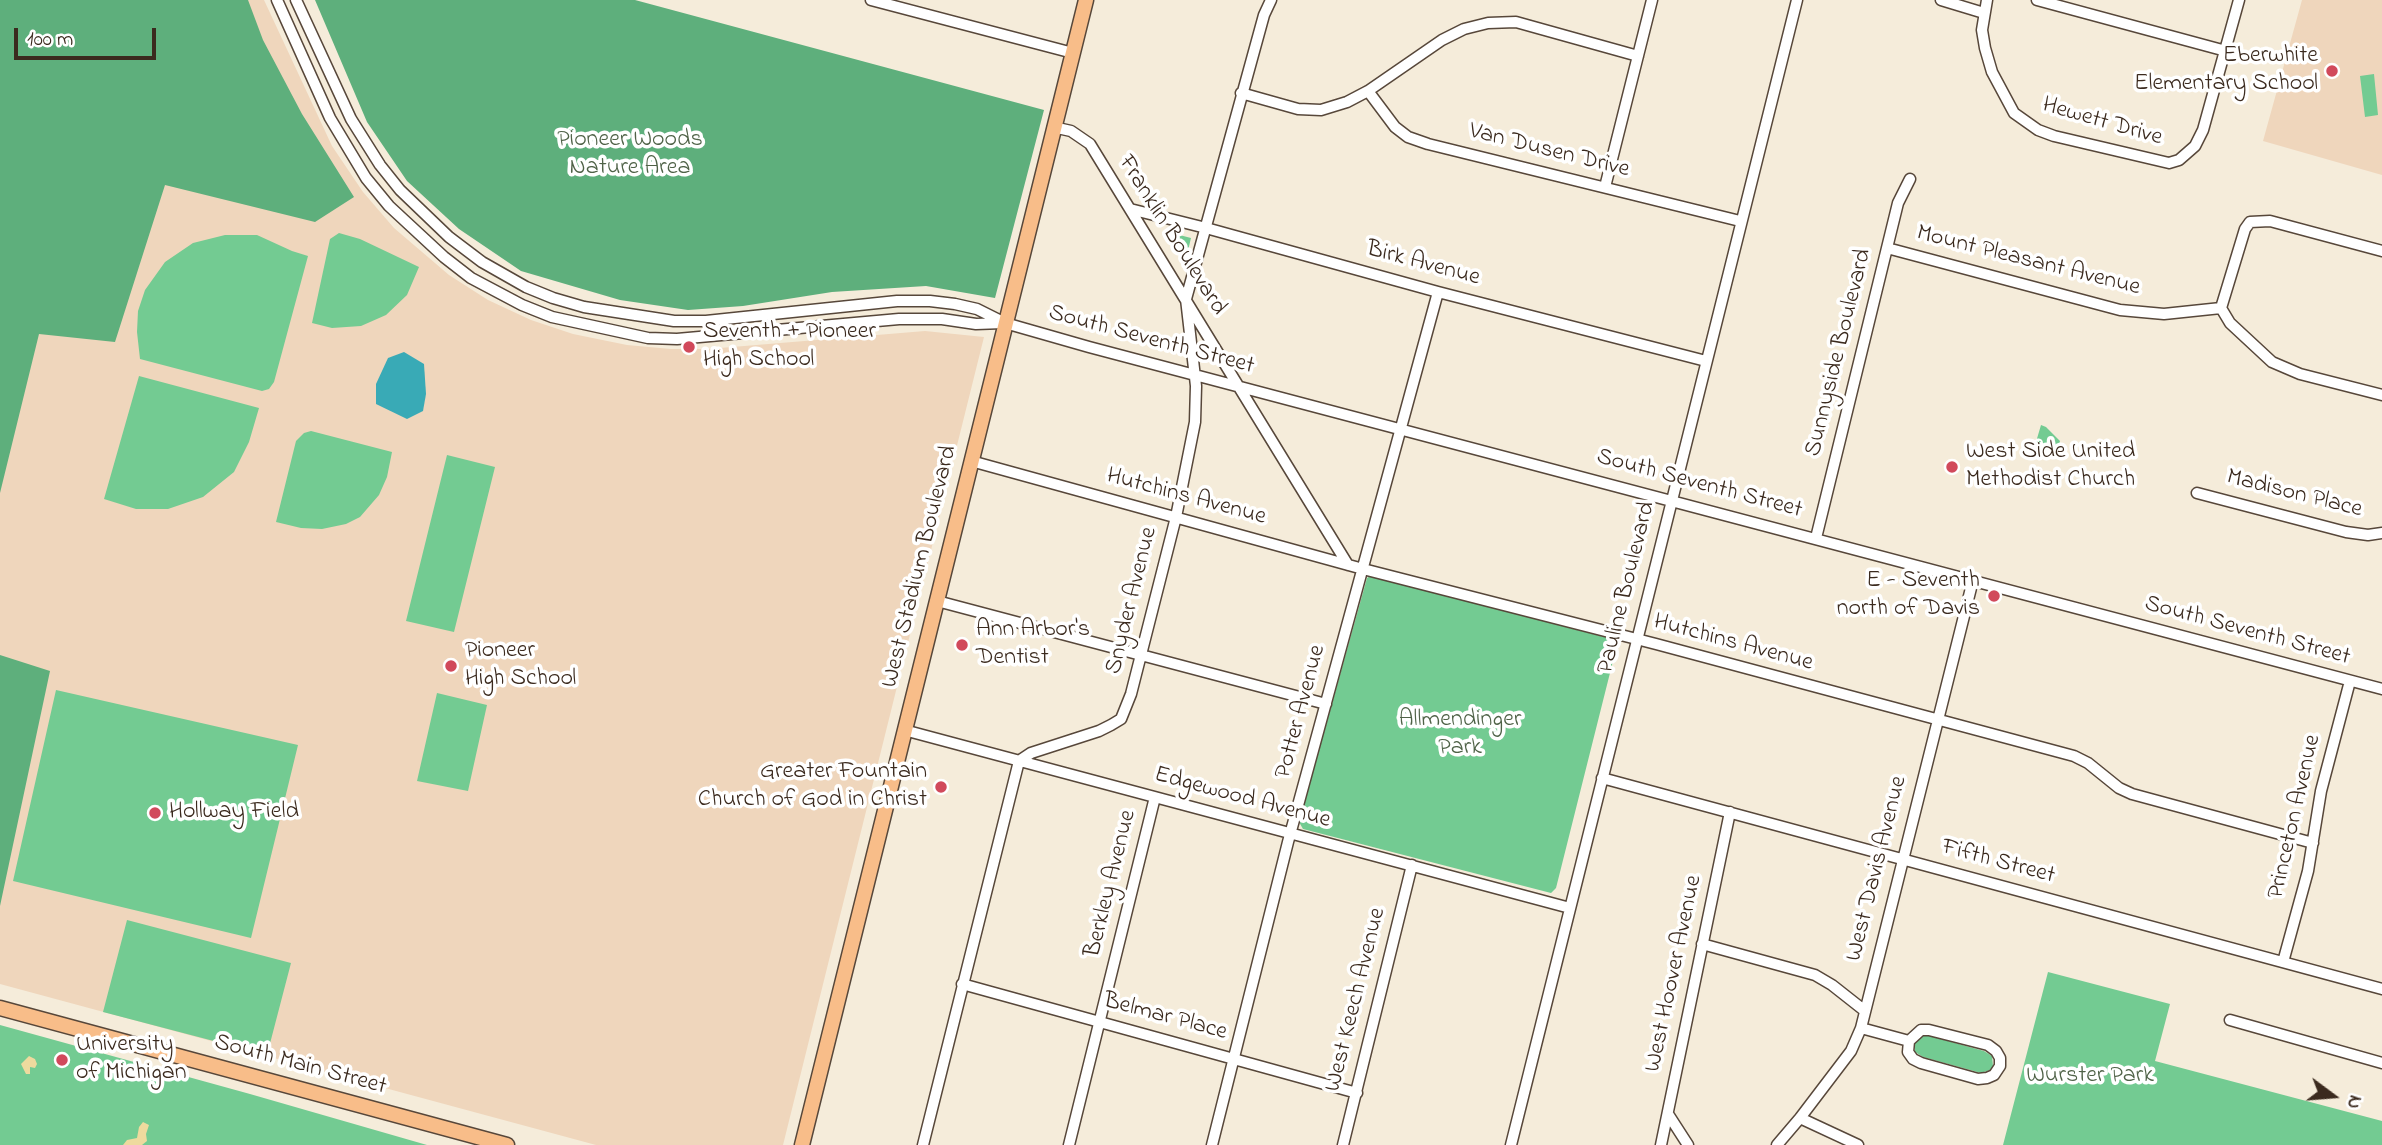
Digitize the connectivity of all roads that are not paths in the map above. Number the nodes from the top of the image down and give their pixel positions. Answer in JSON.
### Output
{"nodes":[{"id":1,"x":277,"y":0,"type":"edge"},
{"id":2,"x":296,"y":0,"type":"edge"},
{"id":3,"x":871,"y":0,"type":"edge"},
{"id":4,"x":1086,"y":0,"type":"edge"},
{"id":5,"x":1271,"y":0,"type":"edge"},
{"id":6,"x":1652,"y":0,"type":"edge"},
{"id":7,"x":1797,"y":0,"type":"edge"},
{"id":8,"x":1941,"y":0,"type":"edge"},
{"id":9,"x":1987,"y":0,"type":"edge"},
{"id":10,"x":2037,"y":0,"type":"edge"},
{"id":11,"x":2239,"y":0,"type":"edge"},
{"id":12,"x":1984,"y":13,"type":"junction"},
{"id":13,"x":2226,"y":51,"type":"junction"},
{"id":14,"x":1073,"y":54,"type":"junction"},
{"id":15,"x":1638,"y":56,"type":"junction"},
{"id":16,"x":1368,"y":91,"type":"junction"},
{"id":17,"x":1241,"y":93,"type":"junction"},
{"id":18,"x":1053,"y":127,"type":"junction"},
{"id":19,"x":1910,"y":180,"type":"dead end"},
{"id":20,"x":1605,"y":187,"type":"junction"},
{"id":21,"x":1130,"y":209,"type":"junction"},
{"id":22,"x":1740,"y":221,"type":"junction"},
{"id":23,"x":1206,"y":228,"type":"junction"},
{"id":24,"x":1887,"y":248,"type":"junction"},
{"id":25,"x":2382,"y":251,"type":"edge"},
{"id":26,"x":1438,"y":292,"type":"junction"},
{"id":27,"x":1186,"y":299,"type":"junction"},
{"id":28,"x":2221,"y":308,"type":"junction"},
{"id":29,"x":1005,"y":323,"type":"junction"},
{"id":30,"x":1706,"y":361,"type":"junction"},
{"id":31,"x":1194,"y":374,"type":"junction"},
{"id":32,"x":1241,"y":387,"type":"junction"},
{"id":33,"x":2382,"y":395,"type":"edge"},
{"id":34,"x":1401,"y":428,"type":"junction"},
{"id":35,"x":971,"y":461,"type":"junction"},
{"id":36,"x":2197,"y":493,"type":"dead end"},
{"id":37,"x":1671,"y":500,"type":"junction"},
{"id":38,"x":1176,"y":517,"type":"junction"},
{"id":39,"x":2382,"y":533,"type":"edge"},
{"id":40,"x":1816,"y":538,"type":"junction"},
{"id":41,"x":1348,"y":565,"type":"junction"},
{"id":42,"x":1363,"y":569,"type":"junction"},
{"id":43,"x":1973,"y":580,"type":"junction"},
{"id":44,"x":937,"y":601,"type":"junction"},
{"id":45,"x":1636,"y":639,"type":"junction"},
{"id":46,"x":1141,"y":655,"type":"junction"},
{"id":47,"x":2350,"y":681,"type":"junction"},
{"id":48,"x":2382,"y":690,"type":"edge"},
{"id":49,"x":1326,"y":704,"type":"junction"},
{"id":50,"x":1937,"y":720,"type":"junction"},
{"id":51,"x":904,"y":730,"type":"junction"},
{"id":52,"x":1019,"y":761,"type":"junction"},
{"id":53,"x":1602,"y":778,"type":"junction"},
{"id":54,"x":1155,"y":797,"type":"junction"},
{"id":55,"x":1730,"y":812,"type":"junction"},
{"id":56,"x":1291,"y":833,"type":"junction"},
{"id":57,"x":2313,"y":843,"type":"junction"},
{"id":58,"x":1902,"y":858,"type":"junction"},
{"id":59,"x":1412,"y":865,"type":"junction"},
{"id":60,"x":1570,"y":908,"type":"junction"},
{"id":61,"x":1702,"y":944,"type":"junction"},
{"id":62,"x":2283,"y":962,"type":"junction"},
{"id":63,"x":962,"y":984,"type":"junction"},
{"id":64,"x":2382,"y":989,"type":"edge"},
{"id":65,"x":0,"y":1008,"type":"edge"},
{"id":66,"x":1865,"y":1011,"type":"junction"},
{"id":67,"x":2230,"y":1020,"type":"dead end"},
{"id":68,"x":1100,"y":1021,"type":"junction"},
{"id":69,"x":1861,"y":1028,"type":"junction"},
{"id":70,"x":1909,"y":1041,"type":"junction"},
{"id":71,"x":1234,"y":1059,"type":"junction"},
{"id":72,"x":2382,"y":1062,"type":"edge"},
{"id":73,"x":1357,"y":1093,"type":"junction"},
{"id":74,"x":1668,"y":1114,"type":"junction"},
{"id":75,"x":1800,"y":1118,"type":"junction"},
{"id":76,"x":506,"y":1145,"type":"edge"},
{"id":77,"x":802,"y":1145,"type":"edge"},
{"id":78,"x":923,"y":1145,"type":"edge"},
{"id":79,"x":1069,"y":1145,"type":"edge"},
{"id":80,"x":1212,"y":1145,"type":"edge"},
{"id":81,"x":1343,"y":1145,"type":"edge"},
{"id":82,"x":1511,"y":1145,"type":"edge"},
{"id":83,"x":1661,"y":1145,"type":"edge"},
{"id":84,"x":1688,"y":1145,"type":"edge"},
{"id":85,"x":1777,"y":1145,"type":"edge"},
{"id":86,"x":1858,"y":1145,"type":"edge"}],
"edges":[{"from":1,"to":29,"type":"street","name":"South Seventh Street"},
{"from":2,"to":29,"type":"street","name":"South Seventh Street"},
{"from":3,"to":14,"type":"street"},
{"from":4,"to":14,"type":"main road","name":"West Stadium Boulevard"},
{"from":5,"to":17,"type":"street","name":"Snyder Avenue"},
{"from":6,"to":15,"type":"street"},
{"from":7,"to":22,"type":"street","name":"Pauline Boulevard"},
{"from":8,"to":12,"type":"street"},
{"from":9,"to":12,"type":"street","name":"Hewett Drive"},
{"from":10,"to":13,"type":"street"},
{"from":11,"to":13,"type":"street"},
{"from":12,"to":13,"type":"street","name":"Hewett Drive"},
{"from":14,"to":18,"type":"main road","name":"West Stadium Boulevard"},
{"from":15,"to":16,"type":"street"},
{"from":15,"to":20,"type":"street"},
{"from":16,"to":17,"type":"street"},
{"from":16,"to":20,"type":"street","name":"Van Dusen Drive"},
{"from":17,"to":23,"type":"street","name":"Snyder Avenue"},
{"from":18,"to":21,"type":"street","name":"Franklin Boulevard"},
{"from":18,"to":29,"type":"main road","name":"West Stadium Boulevard"},
{"from":19,"to":24,"type":"street","name":"Sunnyside Boulevard"},
{"from":20,"to":22,"type":"street","name":"Van Dusen Drive"},
{"from":21,"to":23,"type":"street","name":"Birk Avenue"},
{"from":21,"to":27,"type":"street","name":"Franklin Boulevard"},
{"from":22,"to":30,"type":"street","name":"Pauline Boulevard"},
{"from":23,"to":26,"type":"street","name":"Birk Avenue"},
{"from":23,"to":27,"type":"street","name":"Snyder Avenue"},
{"from":24,"to":28,"type":"street","name":"Mount Pleasant Avenue"},
{"from":24,"to":40,"type":"street","name":"Sunnyside Boulevard"},
{"from":25,"to":28,"type":"street"},
{"from":26,"to":30,"type":"street","name":"Birk Avenue"},
{"from":26,"to":34,"type":"street","name":"Potter Avenue"},
{"from":27,"to":31,"type":"street","name":"Snyder Avenue"},
{"from":27,"to":32,"type":"street","name":"Franklin Boulevard"},
{"from":28,"to":33,"type":"street"},
{"from":29,"to":31,"type":"street","name":"South Seventh Street"},
{"from":29,"to":35,"type":"main road","name":"West Stadium Boulevard"},
{"from":30,"to":37,"type":"street","name":"Pauline Boulevard"},
{"from":31,"to":32,"type":"street","name":"South Seventh Street"},
{"from":31,"to":38,"type":"street","name":"Snyder Avenue"},
{"from":32,"to":34,"type":"street","name":"South Seventh Street"},
{"from":32,"to":41,"type":"street","name":"Franklin Boulevard"},
{"from":34,"to":37,"type":"street","name":"South Seventh Street"},
{"from":34,"to":42,"type":"street","name":"Potter Avenue"},
{"from":35,"to":38,"type":"street","name":"Hutchins Avenue"},
{"from":35,"to":44,"type":"main road","name":"West Stadium Boulevard"},
{"from":36,"to":39,"type":"street","name":"Madison Place"},
{"from":37,"to":40,"type":"street","name":"South Seventh Street"},
{"from":37,"to":45,"type":"street","name":"Pauline Boulevard"},
{"from":38,"to":41,"type":"street","name":"Hutchins Avenue"},
{"from":38,"to":46,"type":"street","name":"Snyder Avenue"},
{"from":40,"to":43,"type":"street","name":"South Seventh Street"},
{"from":41,"to":42,"type":"street","name":"Hutchins Avenue"},
{"from":42,"to":45,"type":"street","name":"Hutchins Avenue"},
{"from":42,"to":49,"type":"street","name":"Potter Avenue"},
{"from":43,"to":47,"type":"street","name":"South Seventh Street"},
{"from":43,"to":50,"type":"street","name":"West Davis Avenue"},
{"from":44,"to":46,"type":"street"},
{"from":44,"to":51,"type":"main road","name":"West Stadium Boulevard"},
{"from":45,"to":50,"type":"street","name":"Hutchins Avenue"},
{"from":45,"to":53,"type":"street","name":"Pauline Boulevard"},
{"from":46,"to":49,"type":"street"},
{"from":46,"to":52,"type":"street","name":"Snyder Avenue"},
{"from":47,"to":48,"type":"street","name":"South Seventh Street"},
{"from":47,"to":57,"type":"street","name":"Princeton Avenue"},
{"from":49,"to":56,"type":"street","name":"Potter Avenue"},
{"from":50,"to":57,"type":"street","name":"Hutchins Avenue"},
{"from":50,"to":58,"type":"street","name":"West Davis Avenue"},
{"from":51,"to":52,"type":"street","name":"Edgewood Avenue"},
{"from":51,"to":77,"type":"main road","name":"West Stadium Boulevard"},
{"from":52,"to":54,"type":"street","name":"Edgewood Avenue"},
{"from":52,"to":63,"type":"street"},
{"from":53,"to":55,"type":"street","name":"Fifth Street"},
{"from":53,"to":60,"type":"street","name":"Pauline Boulevard"},
{"from":54,"to":56,"type":"street","name":"Edgewood Avenue"},
{"from":54,"to":68,"type":"street","name":"Berkley Avenue"},
{"from":55,"to":58,"type":"street","name":"Fifth Street"},
{"from":55,"to":61,"type":"street","name":"West Hoover Avenue"},
{"from":56,"to":59,"type":"street","name":"Edgewood Avenue"},
{"from":56,"to":71,"type":"street","name":"Potter Avenue"},
{"from":57,"to":62,"type":"street","name":"Princeton Avenue"},
{"from":58,"to":62,"type":"street","name":"Fifth Street"},
{"from":58,"to":66,"type":"street","name":"West Davis Avenue"},
{"from":59,"to":60,"type":"street","name":"Edgewood Avenue"},
{"from":59,"to":73,"type":"street","name":"West Keech Avenue"},
{"from":60,"to":82,"type":"street","name":"Pauline Boulevard"},
{"from":61,"to":66,"type":"street"},
{"from":61,"to":74,"type":"street","name":"West Hoover Avenue"},
{"from":62,"to":64,"type":"street","name":"Fifth Street"},
{"from":63,"to":68,"type":"street","name":"Belmar Place"},
{"from":63,"to":78,"type":"street"},
{"from":65,"to":76,"type":"main road","name":"South Main Street"},
{"from":66,"to":69,"type":"street","name":"West Davis Avenue"},
{"from":67,"to":72,"type":"street"},
{"from":68,"to":71,"type":"street","name":"Belmar Place"},
{"from":68,"to":79,"type":"street","name":"Berkley Avenue"},
{"from":69,"to":70,"type":"street"},
{"from":69,"to":75,"type":"street","name":"West Davis Avenue"},
{"from":70,"to":70,"type":"street"},
{"from":71,"to":73,"type":"street","name":"Belmar Place"},
{"from":71,"to":80,"type":"street","name":"Potter Avenue"},
{"from":73,"to":81,"type":"street","name":"West Keech Avenue"},
{"from":74,"to":83,"type":"street","name":"West Hoover Avenue"},
{"from":74,"to":84,"type":"street"},
{"from":75,"to":85,"type":"street","name":"West Davis Avenue"},
{"from":75,"to":86,"type":"street"}]}
